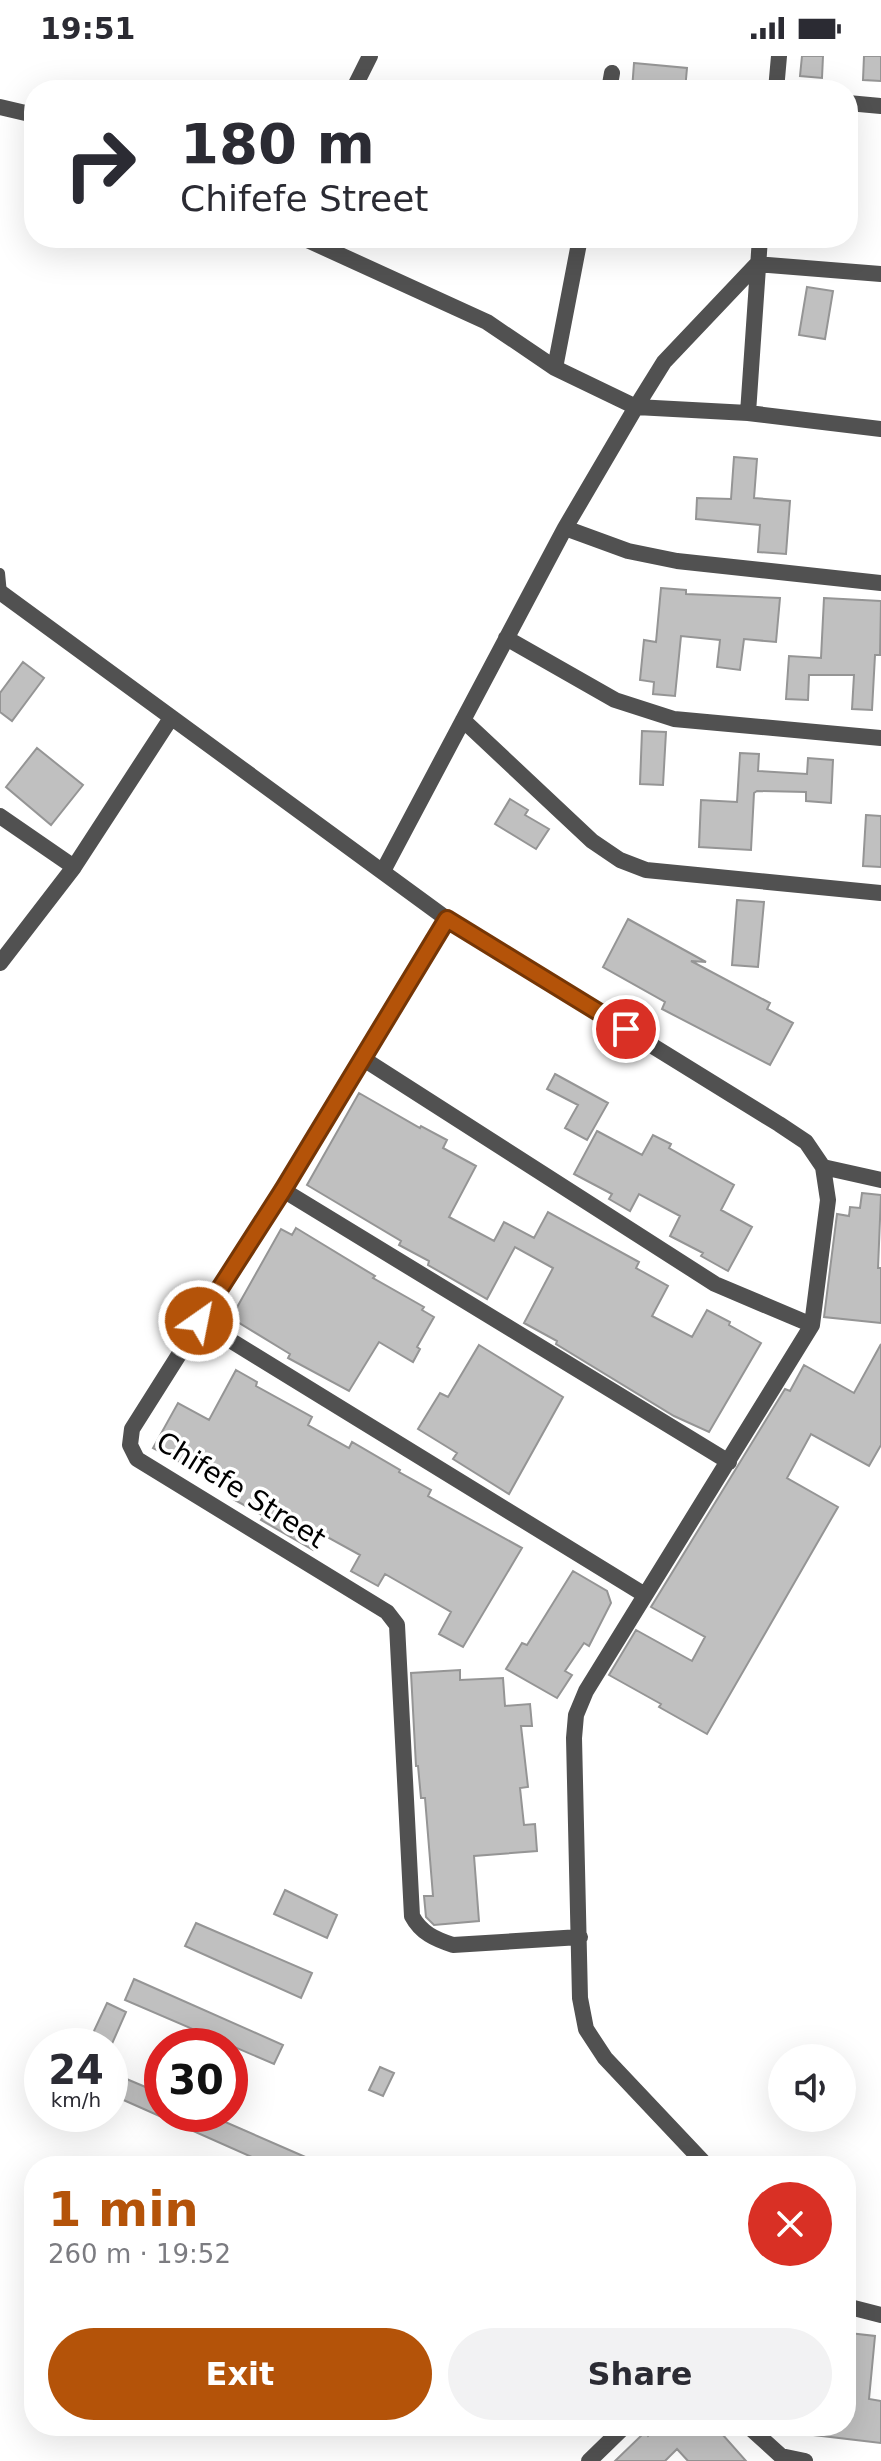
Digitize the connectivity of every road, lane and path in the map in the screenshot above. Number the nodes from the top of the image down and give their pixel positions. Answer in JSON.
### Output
{"nodes":[{"id":1,"x":370,"y":56,"type":"edge"},
{"id":2,"x":779,"y":56,"type":"edge"},
{"id":3,"x":358,"y":80,"type":"edge"},
{"id":4,"x":777,"y":80,"type":"edge"},
{"id":5,"x":858,"y":104,"type":"edge"},
{"id":6,"x":881,"y":106,"type":"edge"},
{"id":7,"x":0,"y":107,"type":"edge"},
{"id":8,"x":24,"y":113,"type":"edge"},
{"id":9,"x":325,"y":248,"type":"edge"},
{"id":10,"x":578,"y":248,"type":"edge"},
{"id":11,"x":759,"y":248,"type":"edge"},
{"id":12,"x":757,"y":264,"type":"junction"},
{"id":13,"x":881,"y":274,"type":"edge"},
{"id":14,"x":555,"y":368,"type":"junction"},
{"id":15,"x":636,"y":407,"type":"junction"},
{"id":16,"x":748,"y":413,"type":"junction"},
{"id":17,"x":881,"y":429,"type":"edge"},
{"id":18,"x":565,"y":528,"type":"junction"},
{"id":19,"x":0,"y":573,"type":"edge"},
{"id":20,"x":881,"y":583,"type":"edge"},
{"id":21,"x":1,"y":593,"type":"edge"},
{"id":22,"x":506,"y":638,"type":"junction"},
{"id":23,"x":171,"y":718,"type":"junction"},
{"id":24,"x":463,"y":720,"type":"junction"},
{"id":25,"x":881,"y":738,"type":"edge"},
{"id":26,"x":0,"y":816,"type":"edge"},
{"id":27,"x":74,"y":867,"type":"junction"},
{"id":28,"x":383,"y":871,"type":"junction"},
{"id":29,"x":881,"y":893,"type":"edge"},
{"id":30,"x":447,"y":919,"type":"junction"},
{"id":31,"x":0,"y":963,"type":"edge"},
{"id":32,"x":362,"y":1058,"type":"junction"},
{"id":33,"x":823,"y":1167,"type":"junction"},
{"id":34,"x":881,"y":1180,"type":"edge"},
{"id":35,"x":283,"y":1190,"type":"junction"},
{"id":36,"x":199,"y":1321,"type":"junction"},
{"id":37,"x":812,"y":1325,"type":"junction"},
{"id":38,"x":729,"y":1462,"type":"junction"},
{"id":39,"x":645,"y":1595,"type":"junction"},
{"id":40,"x":580,"y":1937,"type":"junction"},
{"id":41,"x":698,"y":2156,"type":"edge"},
{"id":42,"x":856,"y":2309,"type":"edge"},
{"id":43,"x":881,"y":2315,"type":"edge"},
{"id":44,"x":615,"y":2436,"type":"edge"},
{"id":45,"x":759,"y":2436,"type":"edge"},
{"id":46,"x":589,"y":2461,"type":"edge"},
{"id":47,"x":805,"y":2461,"type":"edge"}],
"edges":[{"from":1,"to":3,"type":"street"},
{"from":2,"to":4,"type":"street"},
{"from":5,"to":6,"type":"street"},
{"from":7,"to":8,"type":"street"},
{"from":9,"to":14,"type":"street"},
{"from":10,"to":14,"type":"street"},
{"from":11,"to":12,"type":"street"},
{"from":12,"to":13,"type":"street"},
{"from":12,"to":15,"type":"street"},
{"from":12,"to":16,"type":"street"},
{"from":14,"to":15,"type":"street"},
{"from":15,"to":16,"type":"street"},
{"from":15,"to":18,"type":"street"},
{"from":16,"to":17,"type":"street"},
{"from":18,"to":20,"type":"street"},
{"from":18,"to":22,"type":"street"},
{"from":19,"to":21,"type":"lane"},
{"from":21,"to":23,"type":"street"},
{"from":22,"to":24,"type":"street"},
{"from":22,"to":25,"type":"street"},
{"from":23,"to":27,"type":"street"},
{"from":23,"to":28,"type":"street"},
{"from":24,"to":28,"type":"street"},
{"from":24,"to":29,"type":"street"},
{"from":26,"to":27,"type":"street"},
{"from":27,"to":31,"type":"street"},
{"from":28,"to":30,"type":"street"},
{"from":30,"to":32,"type":"street","name":"Chifefe Street"},
{"from":30,"to":33,"type":"street"},
{"from":32,"to":35,"type":"street","name":"Chifefe Street"},
{"from":32,"to":37,"type":"street"},
{"from":33,"to":34,"type":"street"},
{"from":33,"to":37,"type":"street"},
{"from":35,"to":36,"type":"street","name":"Chifefe Street"},
{"from":35,"to":38,"type":"street"},
{"from":36,"to":39,"type":"street"},
{"from":36,"to":40,"type":"street","name":"Chifefe Street"},
{"from":37,"to":38,"type":"street"},
{"from":38,"to":39,"type":"street"},
{"from":39,"to":40,"type":"street"},
{"from":40,"to":41,"type":"street"},
{"from":42,"to":43,"type":"street"},
{"from":44,"to":46,"type":"street"},
{"from":45,"to":47,"type":"street"}]}
